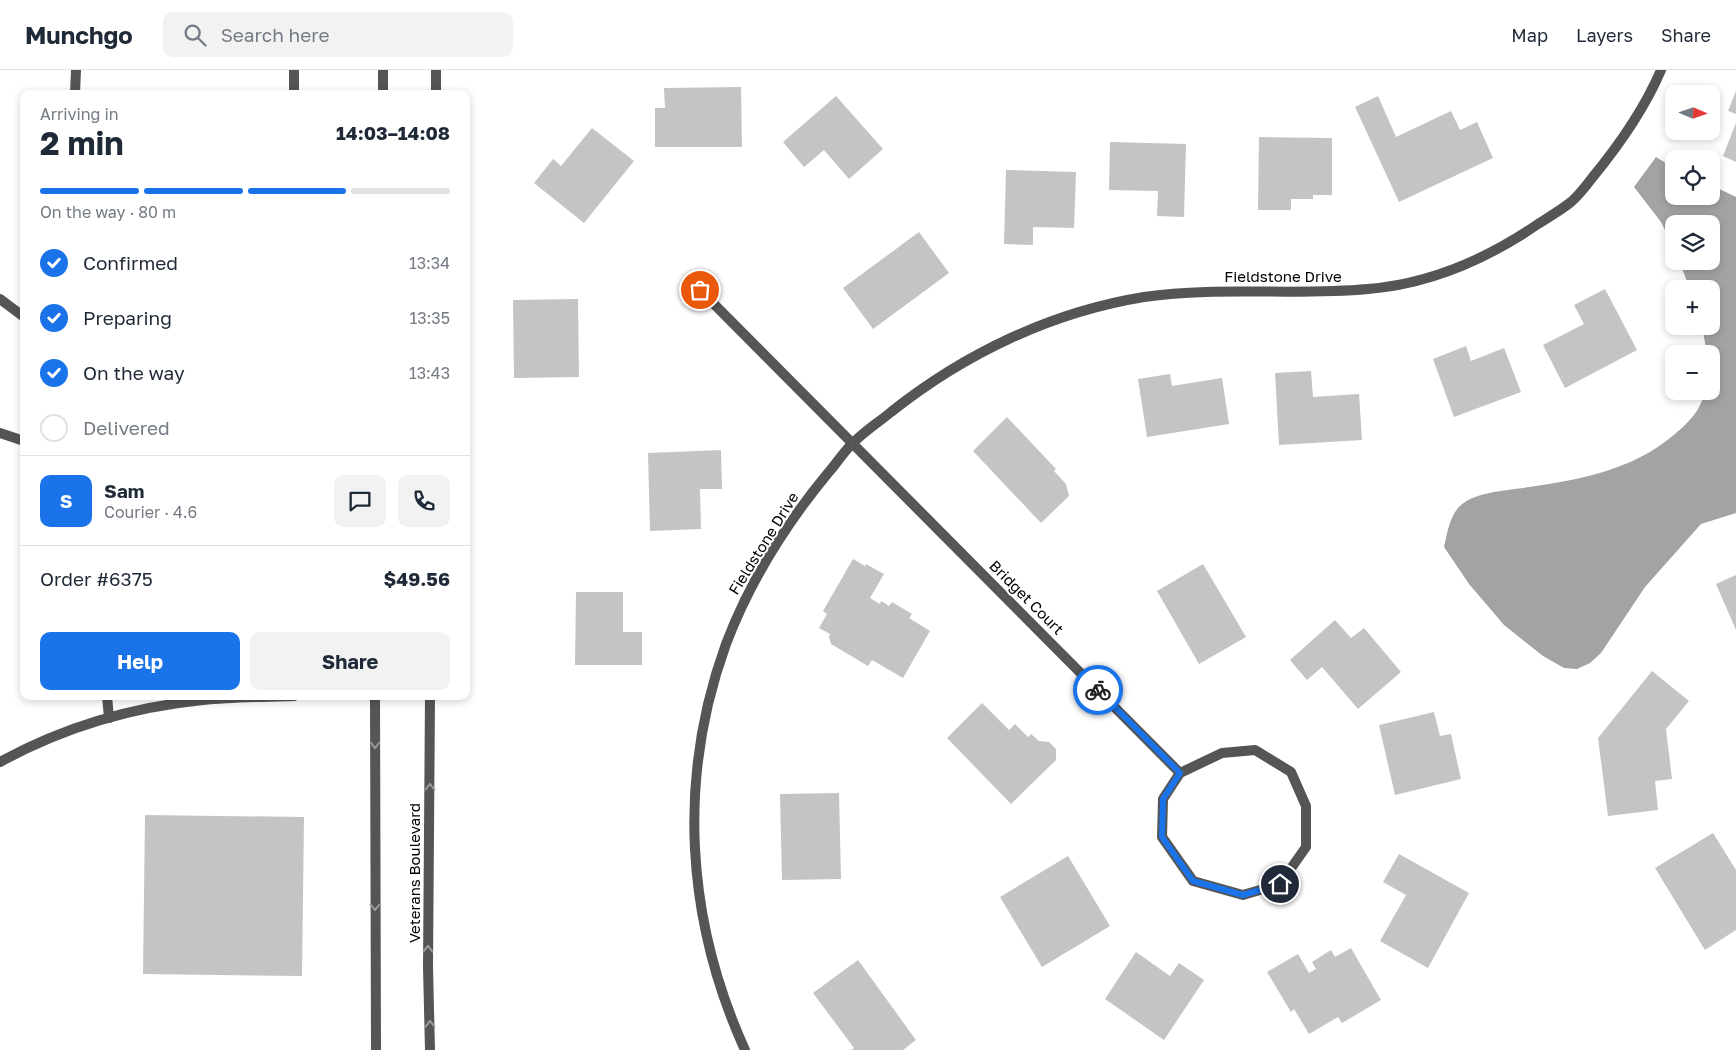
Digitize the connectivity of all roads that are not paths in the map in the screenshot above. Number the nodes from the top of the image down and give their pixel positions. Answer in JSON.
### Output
{"nodes":[{"id":1,"x":76,"y":70,"type":"edge"},
{"id":2,"x":294,"y":70,"type":"edge"},
{"id":3,"x":383,"y":70,"type":"edge"},
{"id":4,"x":436,"y":70,"type":"edge"},
{"id":5,"x":1661,"y":70,"type":"edge"},
{"id":6,"x":76,"y":90,"type":"edge"},
{"id":7,"x":294,"y":90,"type":"edge"},
{"id":8,"x":383,"y":90,"type":"edge"},
{"id":9,"x":436,"y":90,"type":"edge"},
{"id":10,"x":700,"y":290,"type":"dead end"},
{"id":11,"x":0,"y":299,"type":"edge"},
{"id":12,"x":20,"y":314,"type":"edge"},
{"id":13,"x":0,"y":433,"type":"edge"},
{"id":14,"x":20,"y":440,"type":"edge"},
{"id":15,"x":853,"y":443,"type":"junction"},
{"id":16,"x":107,"y":700,"type":"edge"},
{"id":17,"x":204,"y":700,"type":"edge"},
{"id":18,"x":375,"y":700,"type":"edge"},
{"id":19,"x":430,"y":700,"type":"edge"},
{"id":20,"x":109,"y":718,"type":"junction"},
{"id":21,"x":0,"y":762,"type":"edge"},
{"id":22,"x":1180,"y":773,"type":"junction"},
{"id":23,"x":376,"y":1050,"type":"edge"},
{"id":24,"x":430,"y":1050,"type":"edge"},
{"id":25,"x":745,"y":1050,"type":"edge"}],
"edges":[{"from":1,"to":6,"type":"street"},
{"from":2,"to":7,"type":"street"},
{"from":3,"to":8,"type":"street"},
{"from":4,"to":9,"type":"street"},
{"from":5,"to":15,"type":"street","name":"Fieldstone Drive"},
{"from":10,"to":15,"type":"street"},
{"from":11,"to":12,"type":"street"},
{"from":13,"to":14,"type":"street"},
{"from":15,"to":22,"type":"street","name":"Bridget Court"},
{"from":15,"to":25,"type":"street","name":"Fieldstone Drive"},
{"from":16,"to":20,"type":"street"},
{"from":17,"to":20,"type":"street"},
{"from":18,"to":23,"type":"street","one_way":true},
{"from":24,"to":19,"type":"street","name":"Veterans Boulevard","one_way":true},
{"from":20,"to":21,"type":"street"},
{"from":22,"to":22,"type":"street"}]}
